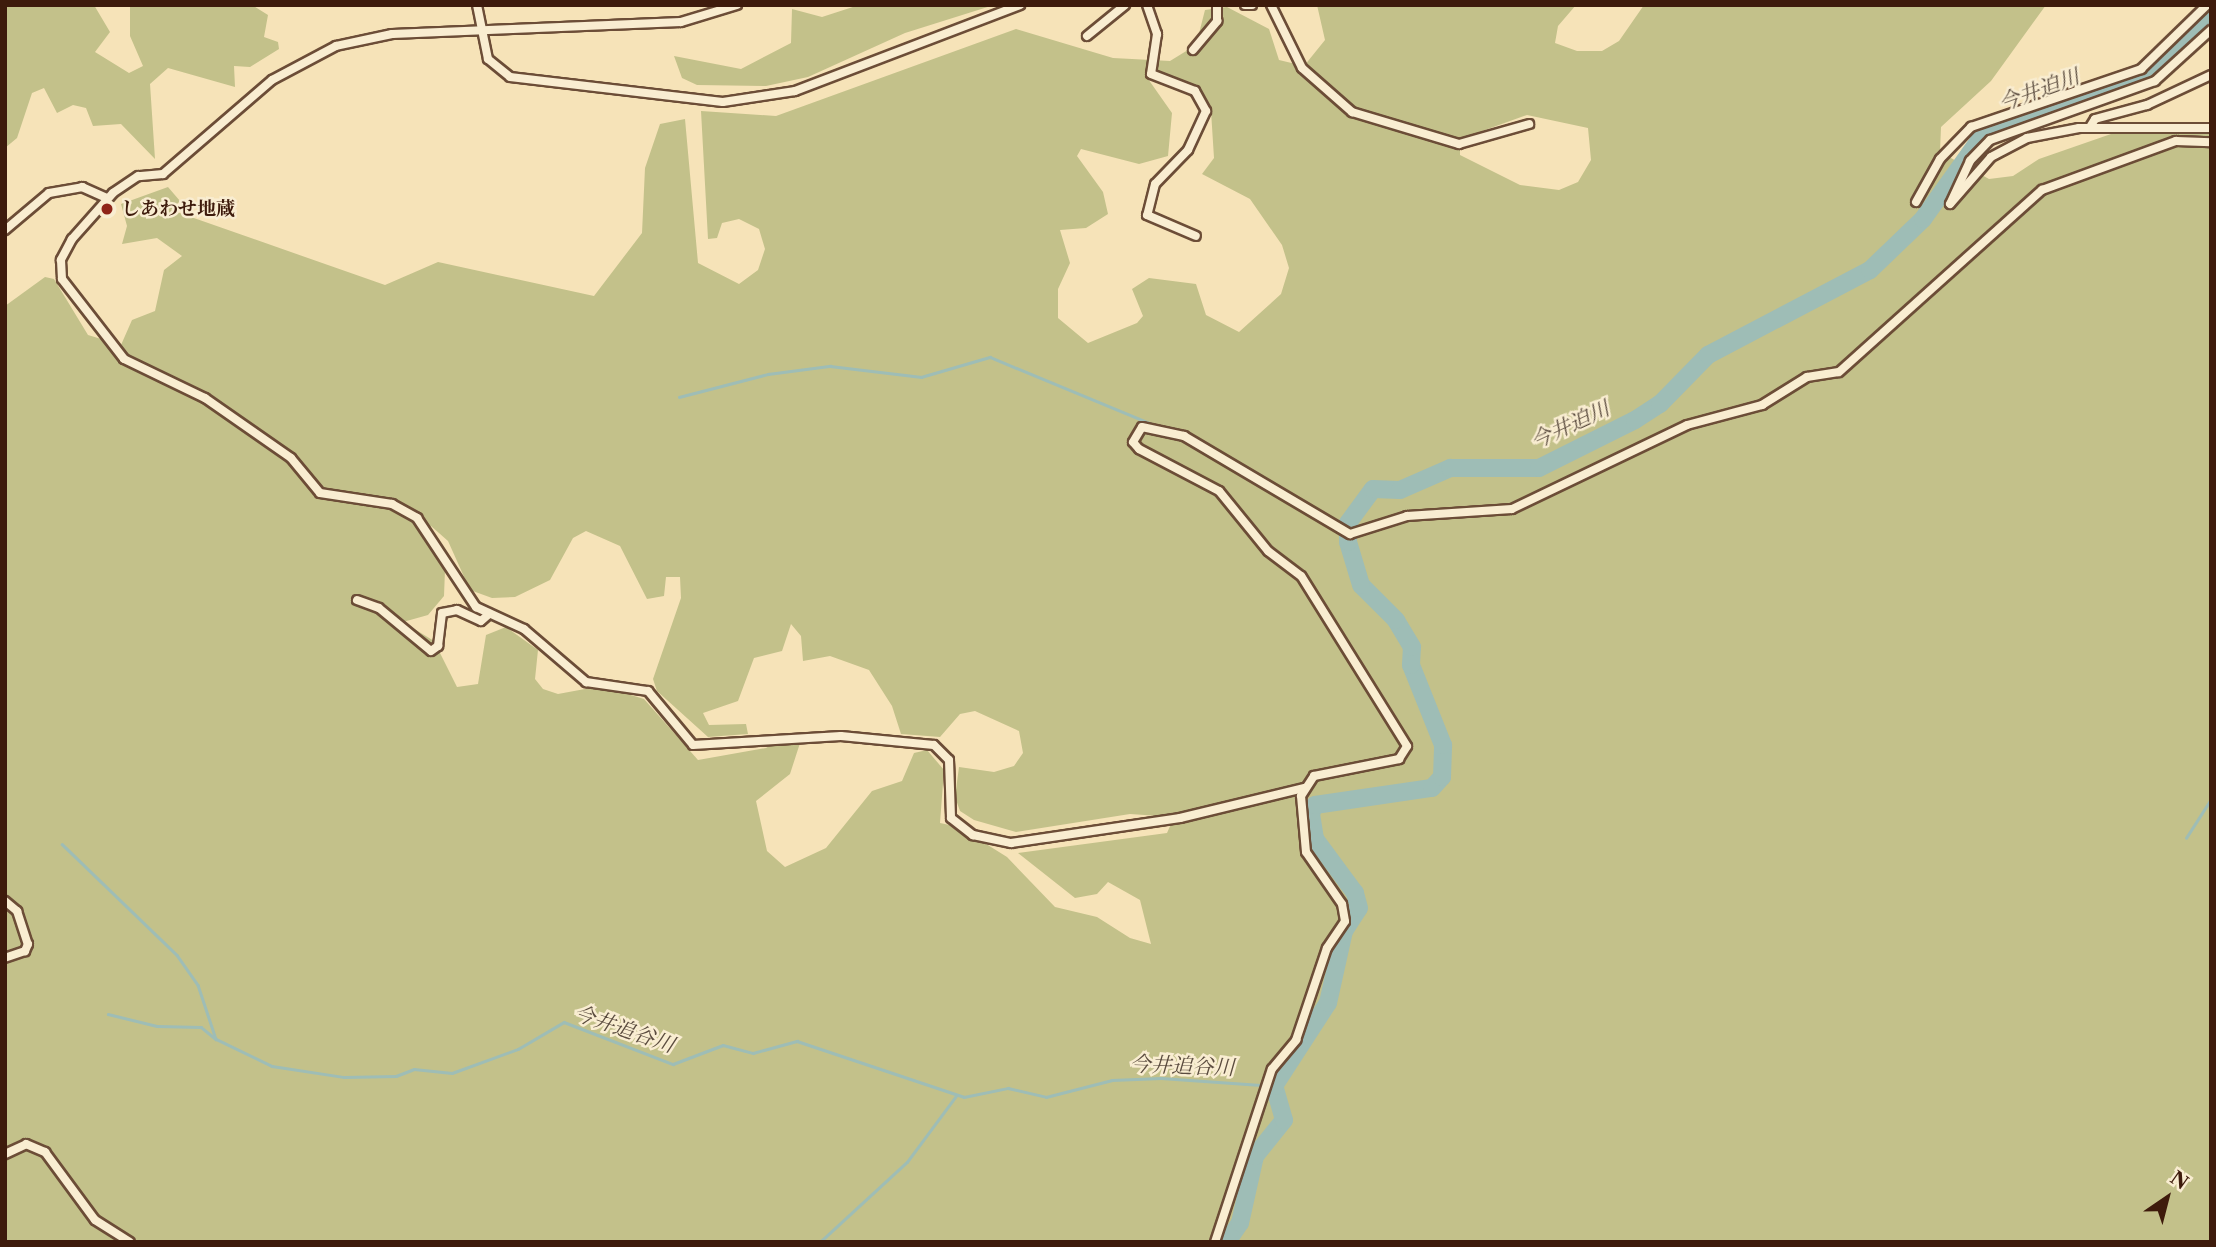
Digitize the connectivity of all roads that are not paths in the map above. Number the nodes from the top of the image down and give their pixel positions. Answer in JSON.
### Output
{"nodes":[{"id":1,"x":477,"y":5,"type":"edge"},
{"id":2,"x":737,"y":5,"type":"edge"},
{"id":3,"x":1020,"y":5,"type":"edge"},
{"id":4,"x":1125,"y":5,"type":"edge"},
{"id":5,"x":1147,"y":5,"type":"edge"},
{"id":6,"x":1217,"y":5,"type":"edge"},
{"id":7,"x":1245,"y":5,"type":"edge"},
{"id":8,"x":1252,"y":5,"type":"edge"},
{"id":9,"x":1271,"y":5,"type":"edge"},
{"id":10,"x":2207,"y":5,"type":"edge"},
{"id":11,"x":481,"y":29,"type":"junction"},
{"id":12,"x":2211,"y":30,"type":"edge"},
{"id":13,"x":1087,"y":36,"type":"dead end"},
{"id":14,"x":1193,"y":50,"type":"dead end"},
{"id":15,"x":2211,"y":75,"type":"edge"},
{"id":16,"x":1529,"y":124,"type":"dead end"},
{"id":17,"x":2090,"y":127,"type":"junction"},
{"id":18,"x":2211,"y":128,"type":"edge"},
{"id":19,"x":2211,"y":142,"type":"edge"},
{"id":20,"x":107,"y":198,"type":"junction"},
{"id":21,"x":1916,"y":202,"type":"dead end"},
{"id":22,"x":5,"y":230,"type":"edge"},
{"id":23,"x":1196,"y":236,"type":"dead end"},
{"id":24,"x":357,"y":600,"type":"dead end"},
{"id":25,"x":489,"y":614,"type":"junction"},
{"id":26,"x":1304,"y":788,"type":"junction"},
{"id":27,"x":5,"y":901,"type":"edge"},
{"id":28,"x":5,"y":958,"type":"edge"},
{"id":29,"x":5,"y":1154,"type":"edge"},
{"id":30,"x":130,"y":1242,"type":"edge"},
{"id":31,"x":1214,"y":1242,"type":"edge"}],
"edges":[{"from":1,"to":11,"type":"street"},
{"from":2,"to":11,"type":"street"},
{"from":3,"to":11,"type":"street"},
{"from":4,"to":13,"type":"street"},
{"from":5,"to":23,"type":"street"},
{"from":6,"to":14,"type":"street"},
{"from":7,"to":8,"type":"street"},
{"from":9,"to":16,"type":"street"},
{"from":10,"to":21,"type":"street"},
{"from":11,"to":20,"type":"street"},
{"from":12,"to":17,"type":"street"},
{"from":15,"to":17,"type":"street"},
{"from":17,"to":18,"type":"street"},
{"from":19,"to":26,"type":"street"},
{"from":20,"to":22,"type":"street"},
{"from":20,"to":25,"type":"street"},
{"from":24,"to":25,"type":"street"},
{"from":25,"to":26,"type":"street"},
{"from":26,"to":31,"type":"street"},
{"from":27,"to":28,"type":"street"},
{"from":29,"to":30,"type":"street"}]}
